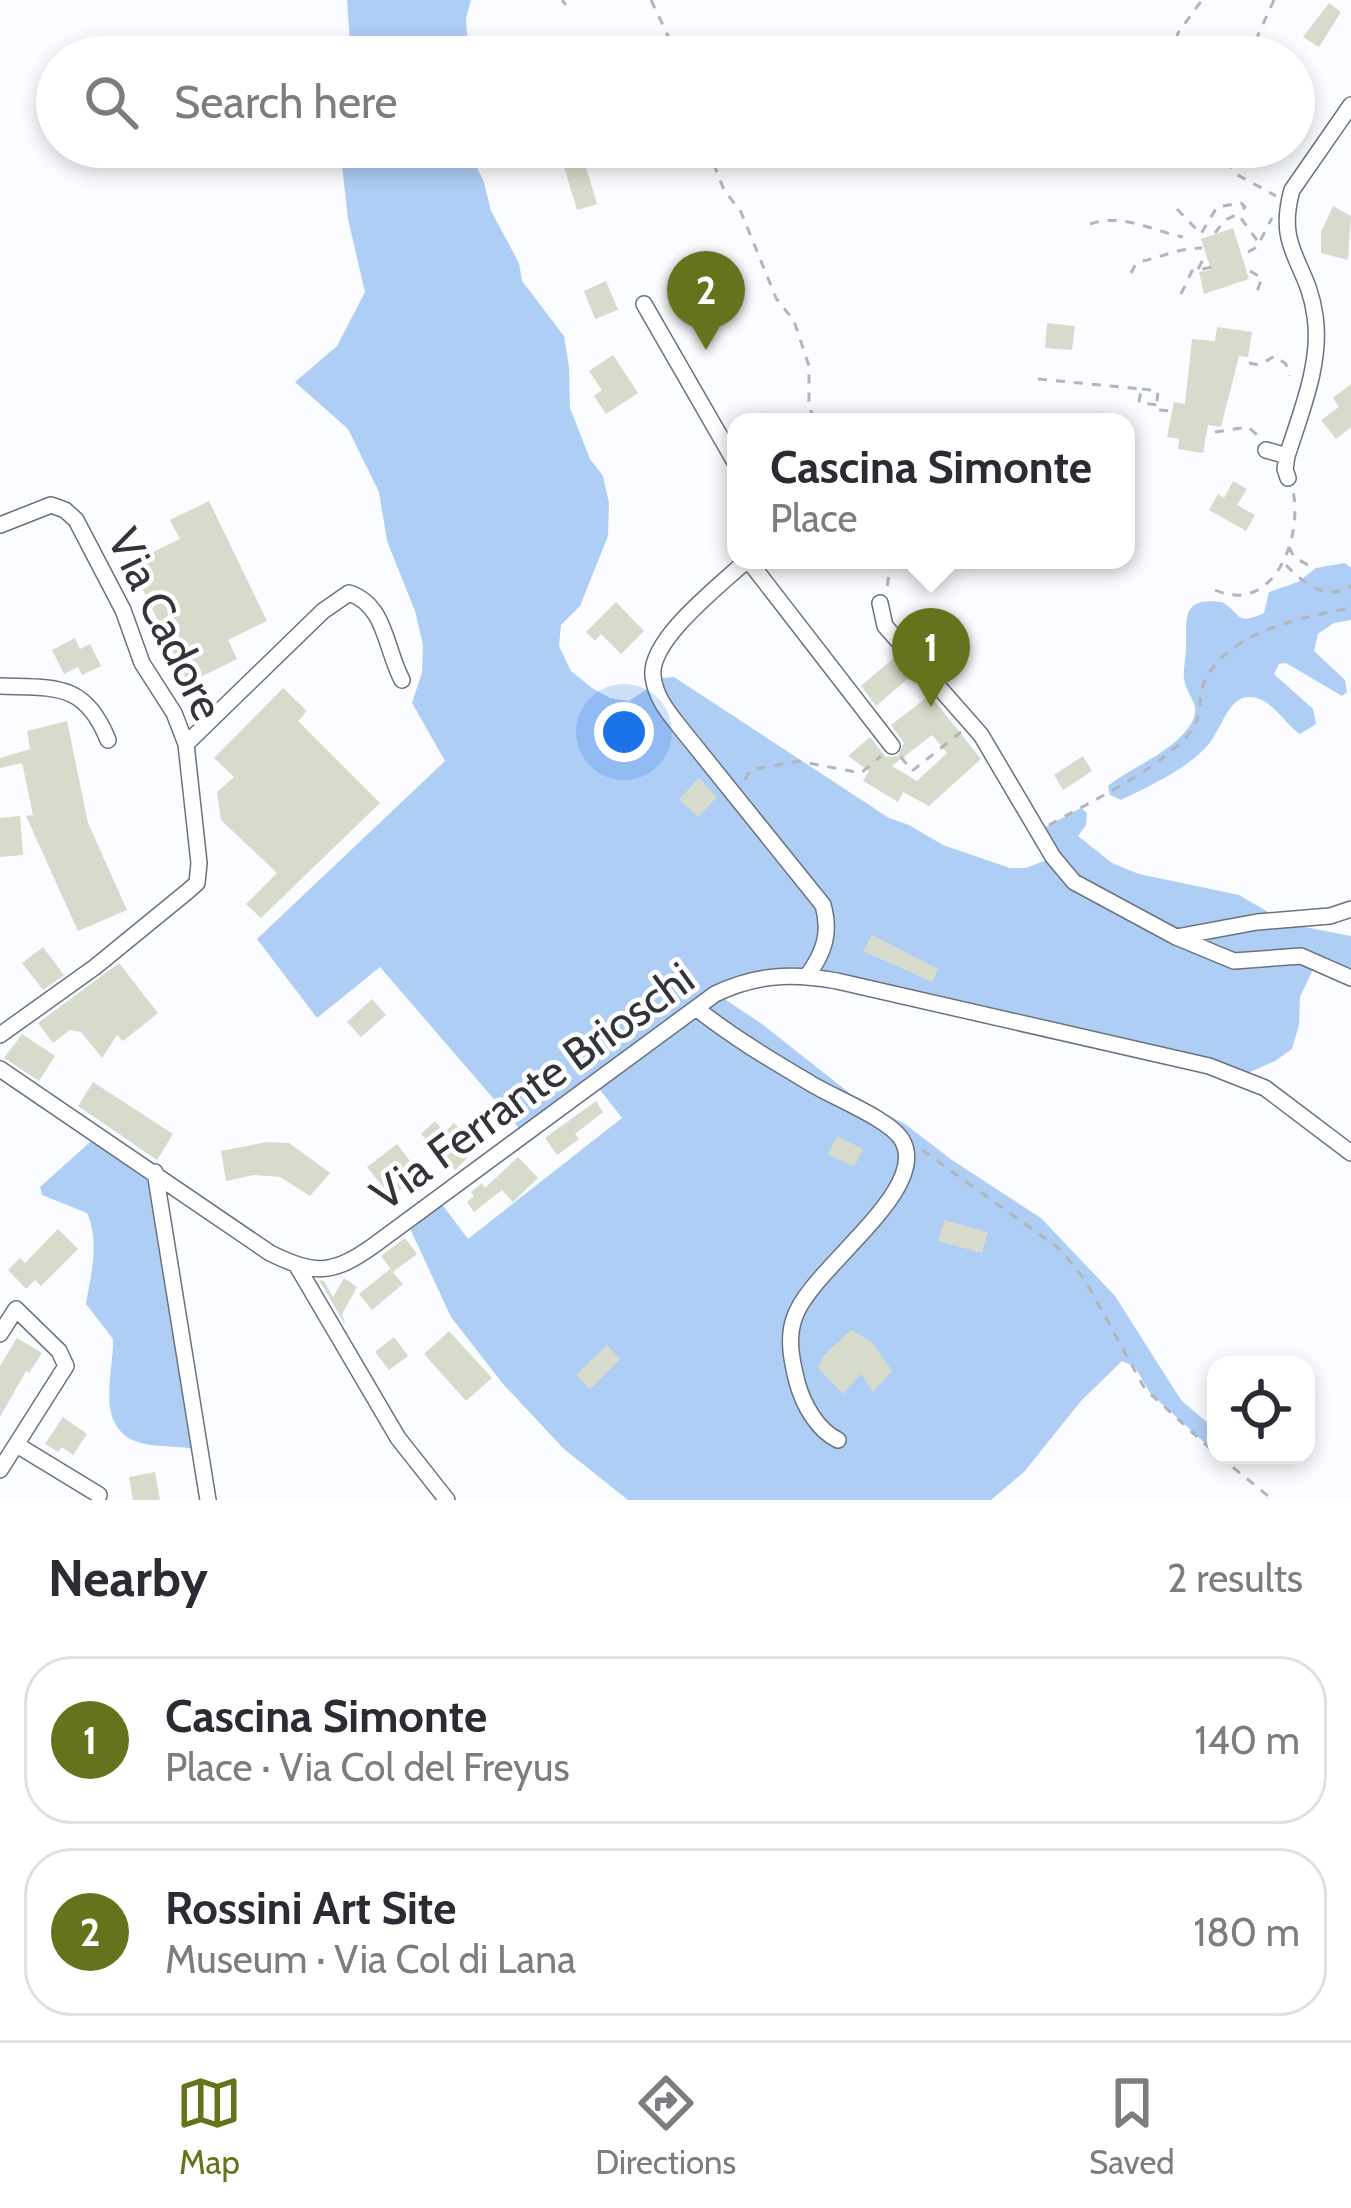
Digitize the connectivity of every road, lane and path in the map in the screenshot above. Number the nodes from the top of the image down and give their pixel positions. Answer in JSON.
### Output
{"nodes":[{"id":1,"x":651,"y":0,"type":"edge"},
{"id":2,"x":1202,"y":0,"type":"edge"},
{"id":3,"x":1274,"y":0,"type":"edge"},
{"id":4,"x":668,"y":36,"type":"edge"},
{"id":5,"x":1180,"y":36,"type":"edge"},
{"id":6,"x":1258,"y":36,"type":"edge"},
{"id":7,"x":1351,"y":105,"type":"edge"},
{"id":8,"x":1315,"y":157,"type":"edge"},
{"id":9,"x":715,"y":168,"type":"edge"},
{"id":10,"x":1231,"y":168,"type":"edge"},
{"id":11,"x":1307,"y":168,"type":"edge"},
{"id":12,"x":1287,"y":210,"type":"junction"},
{"id":13,"x":1179,"y":211,"type":"dead end"},
{"id":14,"x":1238,"y":214,"type":"junction"},
{"id":15,"x":1090,"y":224,"type":"dead end"},
{"id":16,"x":1215,"y":233,"type":"dead end"},
{"id":17,"x":1183,"y":237,"type":"dead end"},
{"id":18,"x":1259,"y":243,"type":"junction"},
{"id":19,"x":1202,"y":248,"type":"dead end"},
{"id":20,"x":1248,"y":252,"type":"dead end"},
{"id":21,"x":1205,"y":256,"type":"dead end"},
{"id":22,"x":1217,"y":266,"type":"dead end"},
{"id":23,"x":1198,"y":269,"type":"junction"},
{"id":24,"x":1250,"y":271,"type":"dead end"},
{"id":25,"x":1131,"y":273,"type":"dead end"},
{"id":26,"x":1181,"y":294,"type":"dead end"},
{"id":27,"x":1256,"y":294,"type":"dead end"},
{"id":28,"x":644,"y":304,"type":"dead end"},
{"id":29,"x":1249,"y":363,"type":"dead end"},
{"id":30,"x":1289,"y":376,"type":"dead end"},
{"id":31,"x":1038,"y":379,"type":"dead end"},
{"id":32,"x":1141,"y":389,"type":"junction"},
{"id":33,"x":1156,"y":404,"type":"junction"},
{"id":34,"x":1171,"y":411,"type":"dead end"},
{"id":35,"x":812,"y":413,"type":"edge"},
{"id":36,"x":1215,"y":432,"type":"dead end"},
{"id":37,"x":727,"y":447,"type":"edge"},
{"id":38,"x":1267,"y":450,"type":"joint"},
{"id":39,"x":1287,"y":455,"type":"junction"},
{"id":40,"x":1288,"y":478,"type":"joint"},
{"id":41,"x":0,"y":525,"type":"edge"},
{"id":42,"x":1288,"y":545,"type":"junction"},
{"id":43,"x":1284,"y":563,"type":"junction"},
{"id":44,"x":1308,"y":565,"type":"dead end"},
{"id":45,"x":737,"y":569,"type":"edge"},
{"id":46,"x":754,"y":569,"type":"edge"},
{"id":47,"x":888,"y":569,"type":"edge"},
{"id":48,"x":1351,"y":586,"type":"edge"},
{"id":49,"x":1215,"y":590,"type":"dead end"},
{"id":50,"x":880,"y":602,"type":"joint"},
{"id":51,"x":1351,"y":608,"type":"edge"},
{"id":52,"x":402,"y":680,"type":"dead end"},
{"id":53,"x":0,"y":686,"type":"edge"},
{"id":54,"x":972,"y":723,"type":"junction"},
{"id":55,"x":108,"y":740,"type":"dead end"},
{"id":56,"x":186,"y":744,"type":"junction"},
{"id":57,"x":892,"y":746,"type":"junction"},
{"id":58,"x":751,"y":818,"type":"junction"},
{"id":59,"x":1038,"y":831,"type":"junction"},
{"id":60,"x":1351,"y":909,"type":"edge"},
{"id":61,"x":1175,"y":937,"type":"junction"},
{"id":62,"x":807,"y":976,"type":"junction"},
{"id":63,"x":1351,"y":979,"type":"edge"},
{"id":64,"x":696,"y":1008,"type":"junction"},
{"id":65,"x":0,"y":1035,"type":"edge"},
{"id":66,"x":0,"y":1069,"type":"edge"},
{"id":67,"x":900,"y":1135,"type":"junction"},
{"id":68,"x":1351,"y":1153,"type":"edge"},
{"id":69,"x":155,"y":1172,"type":"junction"},
{"id":70,"x":297,"y":1266,"type":"junction"},
{"id":71,"x":0,"y":1334,"type":"edge"},
{"id":72,"x":838,"y":1440,"type":"dead end"},
{"id":73,"x":17,"y":1444,"type":"junction"},
{"id":74,"x":1207,"y":1445,"type":"edge"},
{"id":75,"x":1231,"y":1464,"type":"edge"},
{"id":76,"x":0,"y":1470,"type":"edge"},
{"id":77,"x":99,"y":1495,"type":"dead end"},
{"id":78,"x":208,"y":1500,"type":"edge"},
{"id":79,"x":447,"y":1500,"type":"edge"},
{"id":80,"x":1273,"y":1500,"type":"edge"}],
"edges":[{"from":1,"to":4,"type":"path"},
{"from":2,"to":5,"type":"path"},
{"from":3,"to":6,"type":"path"},
{"from":7,"to":8,"type":"street"},
{"from":9,"to":35,"type":"path"},
{"from":10,"to":12,"type":"path"},
{"from":11,"to":12,"type":"street"},
{"from":12,"to":18,"type":"path"},
{"from":12,"to":39,"type":"street"},
{"from":13,"to":14,"type":"path"},
{"from":14,"to":16,"type":"path"},
{"from":14,"to":18,"type":"path"},
{"from":15,"to":17,"type":"path"},
{"from":18,"to":20,"type":"path"},
{"from":19,"to":25,"type":"path"},
{"from":21,"to":23,"type":"path"},
{"from":22,"to":23,"type":"path"},
{"from":23,"to":26,"type":"path"},
{"from":24,"to":27,"type":"path"},
{"from":28,"to":37,"type":"street"},
{"from":29,"to":30,"type":"path"},
{"from":31,"to":32,"type":"path"},
{"from":32,"to":33,"type":"path"},
{"from":32,"to":33,"type":"path"},
{"from":33,"to":34,"type":"path"},
{"from":36,"to":38,"type":"path"},
{"from":38,"to":39,"type":"street"},
{"from":39,"to":40,"type":"street"},
{"from":40,"to":42,"type":"path"},
{"from":41,"to":56,"type":"street","name":"Via Cadore"},
{"from":42,"to":43,"type":"path"},
{"from":42,"to":44,"type":"path"},
{"from":43,"to":48,"type":"path"},
{"from":43,"to":49,"type":"path"},
{"from":45,"to":58,"type":"street"},
{"from":46,"to":57,"type":"street"},
{"from":47,"to":50,"type":"path"},
{"from":50,"to":54,"type":"street"},
{"from":51,"to":59,"type":"path"},
{"from":52,"to":56,"type":"street"},
{"from":53,"to":55,"type":"street"},
{"from":54,"to":57,"type":"path"},
{"from":54,"to":59,"type":"street"},
{"from":56,"to":65,"type":"street","name":"Via Cadore"},
{"from":57,"to":58,"type":"path"},
{"from":58,"to":62,"type":"street"},
{"from":59,"to":61,"type":"street"},
{"from":60,"to":61,"type":"street"},
{"from":61,"to":63,"type":"street"},
{"from":62,"to":64,"type":"street","name":"Via Ferrante Brioschi"},
{"from":62,"to":68,"type":"street","name":"Via Ferrante Brioschi"},
{"from":64,"to":67,"type":"street"},
{"from":64,"to":70,"type":"street","name":"Via Ferrante Brioschi"},
{"from":66,"to":69,"type":"street"},
{"from":67,"to":72,"type":"street"},
{"from":67,"to":74,"type":"path"},
{"from":69,"to":70,"type":"street"},
{"from":69,"to":78,"type":"street"},
{"from":70,"to":79,"type":"street"},
{"from":71,"to":73,"type":"street"},
{"from":73,"to":76,"type":"street"},
{"from":73,"to":77,"type":"street"},
{"from":75,"to":80,"type":"path"}]}
